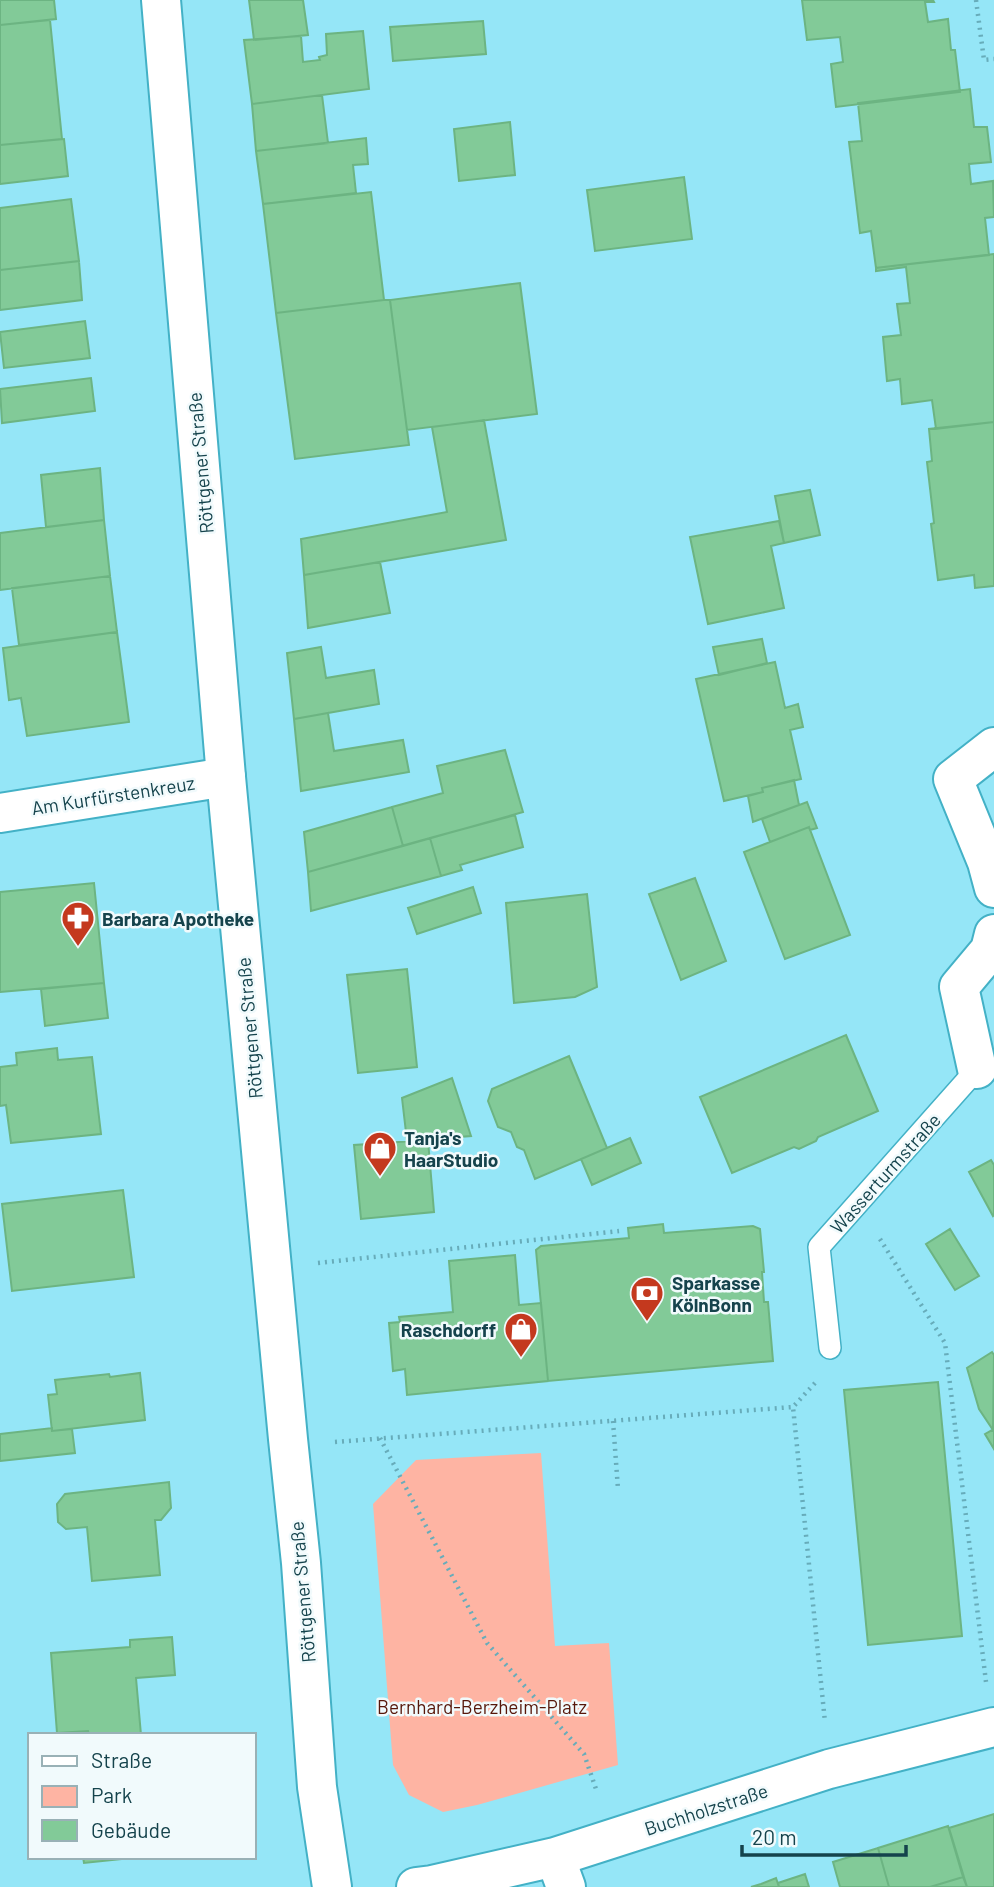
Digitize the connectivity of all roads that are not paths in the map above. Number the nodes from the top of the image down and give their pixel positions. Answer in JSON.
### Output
{"nodes":[{"id":1,"x":161,"y":0,"type":"edge"},
{"id":2,"x":994,"y":747,"type":"edge"},
{"id":3,"x":226,"y":777,"type":"junction"},
{"id":4,"x":0,"y":813,"type":"edge"},
{"id":5,"x":994,"y":888,"type":"edge"},
{"id":6,"x":994,"y":934,"type":"edge"},
{"id":7,"x":985,"y":1064,"type":"edge"},
{"id":8,"x":830,"y":1348,"type":"road end"},
{"id":9,"x":993,"y":1728,"type":"edge"},
{"id":10,"x":560,"y":1872,"type":"edge"},
{"id":11,"x":332,"y":1887,"type":"edge"},
{"id":12,"x":416,"y":1887,"type":"edge"}],
"edges":[{"from":1,"to":3,"type":"street","name":"Röttgener Straße"},
{"from":2,"to":5,"type":"street"},
{"from":3,"to":4,"type":"street","name":"Am Kurfürstenkreuz"},
{"from":3,"to":11,"type":"street","name":"Röttgener Straße"},
{"from":6,"to":7,"type":"street"},
{"from":7,"to":8,"type":"lane","name":"Wasserturmstraße"},
{"from":9,"to":10,"type":"street","name":"Buchholzstraße"},
{"from":10,"to":12,"type":"street","name":"Buchholzstraße"}]}
